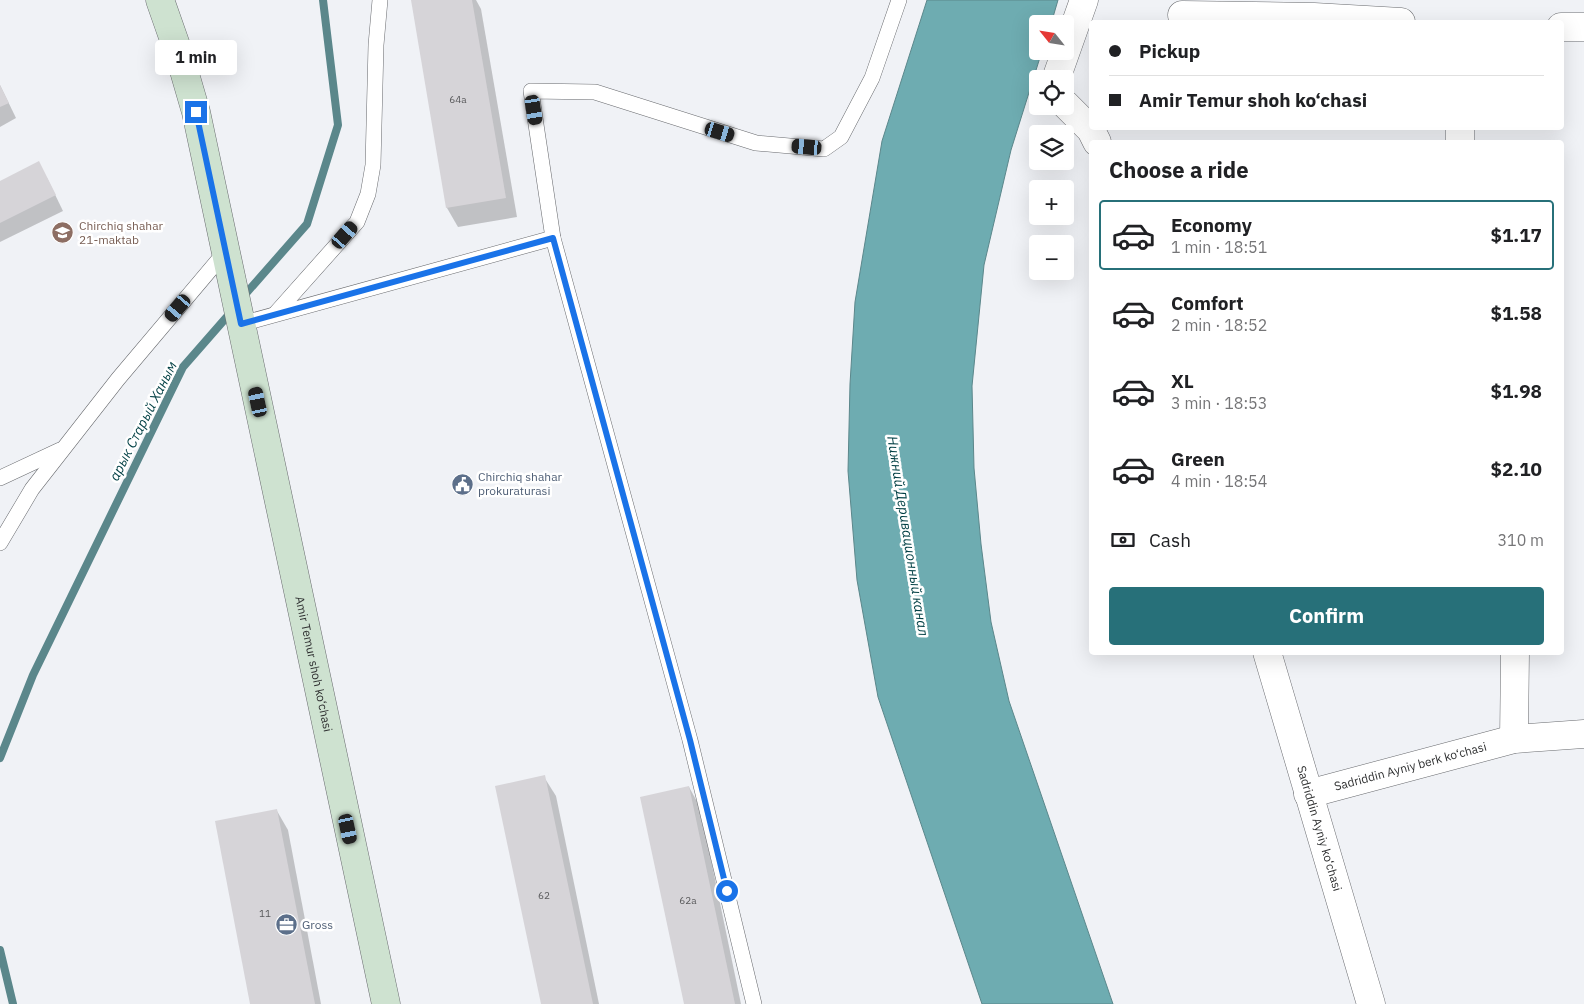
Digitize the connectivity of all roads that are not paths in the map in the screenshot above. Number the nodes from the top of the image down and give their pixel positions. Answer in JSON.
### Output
{"nodes":[{"id":1,"x":160,"y":0,"type":"edge"},
{"id":2,"x":380,"y":0,"type":"edge"},
{"id":3,"x":899,"y":0,"type":"edge"},
{"id":4,"x":1084,"y":0,"type":"edge"},
{"id":5,"x":1330,"y":9,"type":"edge"},
{"id":6,"x":1182,"y":15,"type":"dead end"},
{"id":7,"x":1390,"y":20,"type":"edge"},
{"id":8,"x":1564,"y":27,"type":"edge"},
{"id":9,"x":1584,"y":27,"type":"edge"},
{"id":10,"x":1059,"y":70,"type":"edge"},
{"id":11,"x":1074,"y":113,"type":"edge"},
{"id":12,"x":1089,"y":127,"type":"edge"},
{"id":13,"x":553,"y":238,"type":"junction"},
{"id":14,"x":229,"y":263,"type":"junction"},
{"id":15,"x":275,"y":314,"type":"junction"},
{"id":16,"x":241,"y":324,"type":"junction"},
{"id":17,"x":64,"y":448,"type":"junction"},
{"id":18,"x":0,"y":478,"type":"edge"},
{"id":19,"x":0,"y":543,"type":"edge"},
{"id":20,"x":1268,"y":655,"type":"edge"},
{"id":21,"x":1514,"y":655,"type":"edge"},
{"id":22,"x":1584,"y":734,"type":"edge"},
{"id":23,"x":1514,"y":739,"type":"junction"},
{"id":24,"x":1308,"y":794,"type":"junction"},
{"id":25,"x":386,"y":1004,"type":"edge"},
{"id":26,"x":754,"y":1004,"type":"edge"},
{"id":27,"x":1371,"y":1004,"type":"edge"}],
"edges":[{"from":1,"to":14,"type":"main road"},
{"from":2,"to":15,"type":"lane"},
{"from":3,"to":13,"type":"lane"},
{"from":4,"to":10,"type":"street"},
{"from":5,"to":6,"type":"street"},
{"from":5,"to":7,"type":"street"},
{"from":8,"to":9,"type":"street"},
{"from":11,"to":12,"type":"street"},
{"from":13,"to":15,"type":"lane"},
{"from":13,"to":26,"type":"lane"},
{"from":14,"to":16,"type":"main road","name":"Amir Temur shoh ko‘chasi"},
{"from":14,"to":17,"type":"lane"},
{"from":15,"to":16,"type":"lane"},
{"from":16,"to":25,"type":"main road","name":"Amir Temur shoh ko‘chasi"},
{"from":17,"to":18,"type":"lane"},
{"from":17,"to":19,"type":"lane"},
{"from":20,"to":24,"type":"street","name":"Sadriddin Ayniy ko‘chasi"},
{"from":21,"to":23,"type":"street"},
{"from":22,"to":23,"type":"street","name":"Sadriddin Ayniy berk ko‘chasi"},
{"from":23,"to":24,"type":"street","name":"Sadriddin Ayniy berk ko‘chasi"},
{"from":24,"to":27,"type":"street","name":"Sadriddin Ayniy ko‘chasi"}]}
